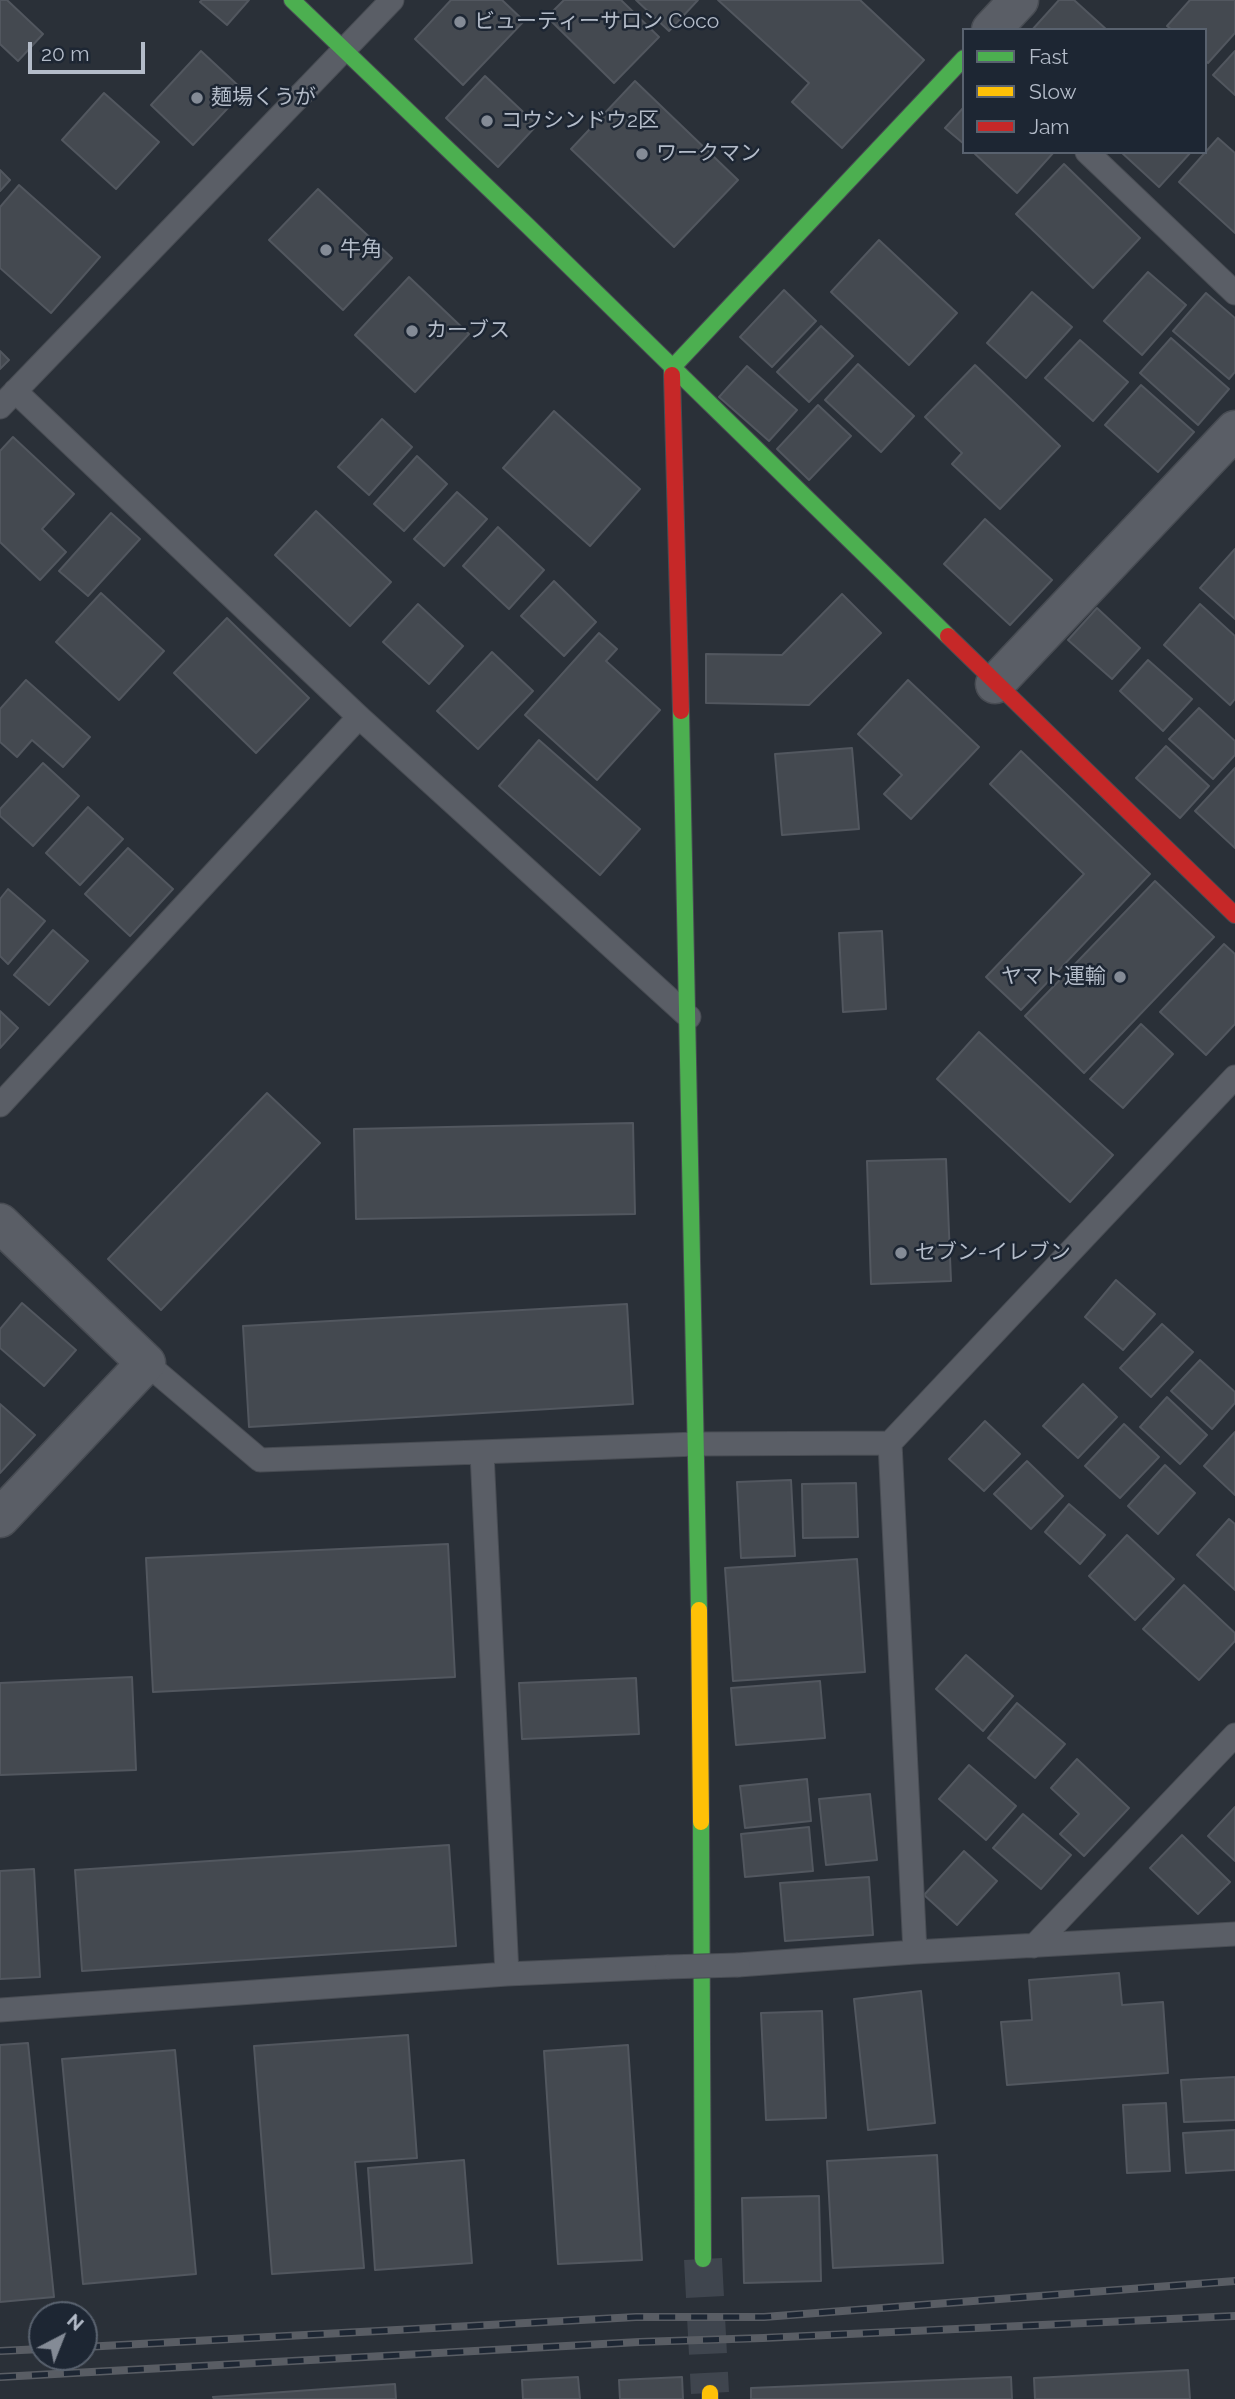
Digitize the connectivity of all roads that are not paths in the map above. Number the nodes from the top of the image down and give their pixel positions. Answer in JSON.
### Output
{"nodes":[{"id":1,"x":292,"y":0,"type":"edge"},
{"id":2,"x":392,"y":0,"type":"edge"},
{"id":3,"x":1019,"y":0,"type":"edge"},
{"id":4,"x":992,"y":28,"type":"edge"},
{"id":5,"x":345,"y":50,"type":"junction"},
{"id":6,"x":962,"y":60,"type":"edge"},
{"id":7,"x":1089,"y":154,"type":"edge"},
{"id":8,"x":1235,"y":293,"type":"edge"},
{"id":9,"x":672,"y":368,"type":"junction"},
{"id":10,"x":8,"y":399,"type":"edge"},
{"id":11,"x":1235,"y":430,"type":"edge"},
{"id":12,"x":995,"y":684,"type":"junction"},
{"id":13,"x":359,"y":718,"type":"junction"},
{"id":14,"x":1235,"y":915,"type":"edge"},
{"id":15,"x":690,"y":1017,"type":"junction"},
{"id":16,"x":1235,"y":1077,"type":"edge"},
{"id":17,"x":0,"y":1105,"type":"edge"},
{"id":18,"x":0,"y":1223,"type":"edge"},
{"id":19,"x":146,"y":1363,"type":"junction"},
{"id":20,"x":890,"y":1443,"type":"junction"},
{"id":21,"x":697,"y":1444,"type":"junction"},
{"id":22,"x":482,"y":1453,"type":"junction"},
{"id":23,"x":0,"y":1518,"type":"edge"},
{"id":24,"x":1235,"y":1735,"type":"edge"},
{"id":25,"x":1235,"y":1934,"type":"edge"},
{"id":26,"x":1034,"y":1946,"type":"junction"},
{"id":27,"x":915,"y":1952,"type":"junction"},
{"id":28,"x":508,"y":1974,"type":"junction"},
{"id":29,"x":0,"y":2010,"type":"edge"},
{"id":30,"x":703,"y":2259,"type":"tunnel mouth"}],
"edges":[{"from":1,"to":5,"type":"street"},
{"from":2,"to":5,"type":"lane"},
{"from":3,"to":4,"type":"street"},
{"from":5,"to":9,"type":"street"},
{"from":5,"to":10,"type":"lane"},
{"from":6,"to":9,"type":"street"},
{"from":7,"to":8,"type":"lane"},
{"from":9,"to":12,"type":"street"},
{"from":9,"to":15,"type":"street"},
{"from":10,"to":13,"type":"lane"},
{"from":11,"to":12,"type":"street"},
{"from":12,"to":14,"type":"street"},
{"from":13,"to":15,"type":"lane"},
{"from":13,"to":17,"type":"lane"},
{"from":15,"to":21,"type":"street"},
{"from":16,"to":20,"type":"lane"},
{"from":18,"to":19,"type":"street"},
{"from":19,"to":22,"type":"lane"},
{"from":19,"to":23,"type":"street"},
{"from":20,"to":21,"type":"lane"},
{"from":20,"to":27,"type":"lane"},
{"from":21,"to":22,"type":"lane"},
{"from":21,"to":30,"type":"street"},
{"from":22,"to":28,"type":"lane"},
{"from":24,"to":26,"type":"lane"},
{"from":25,"to":26,"type":"lane"},
{"from":26,"to":27,"type":"lane"},
{"from":27,"to":28,"type":"lane","bridge":true},
{"from":28,"to":29,"type":"lane"}]}
